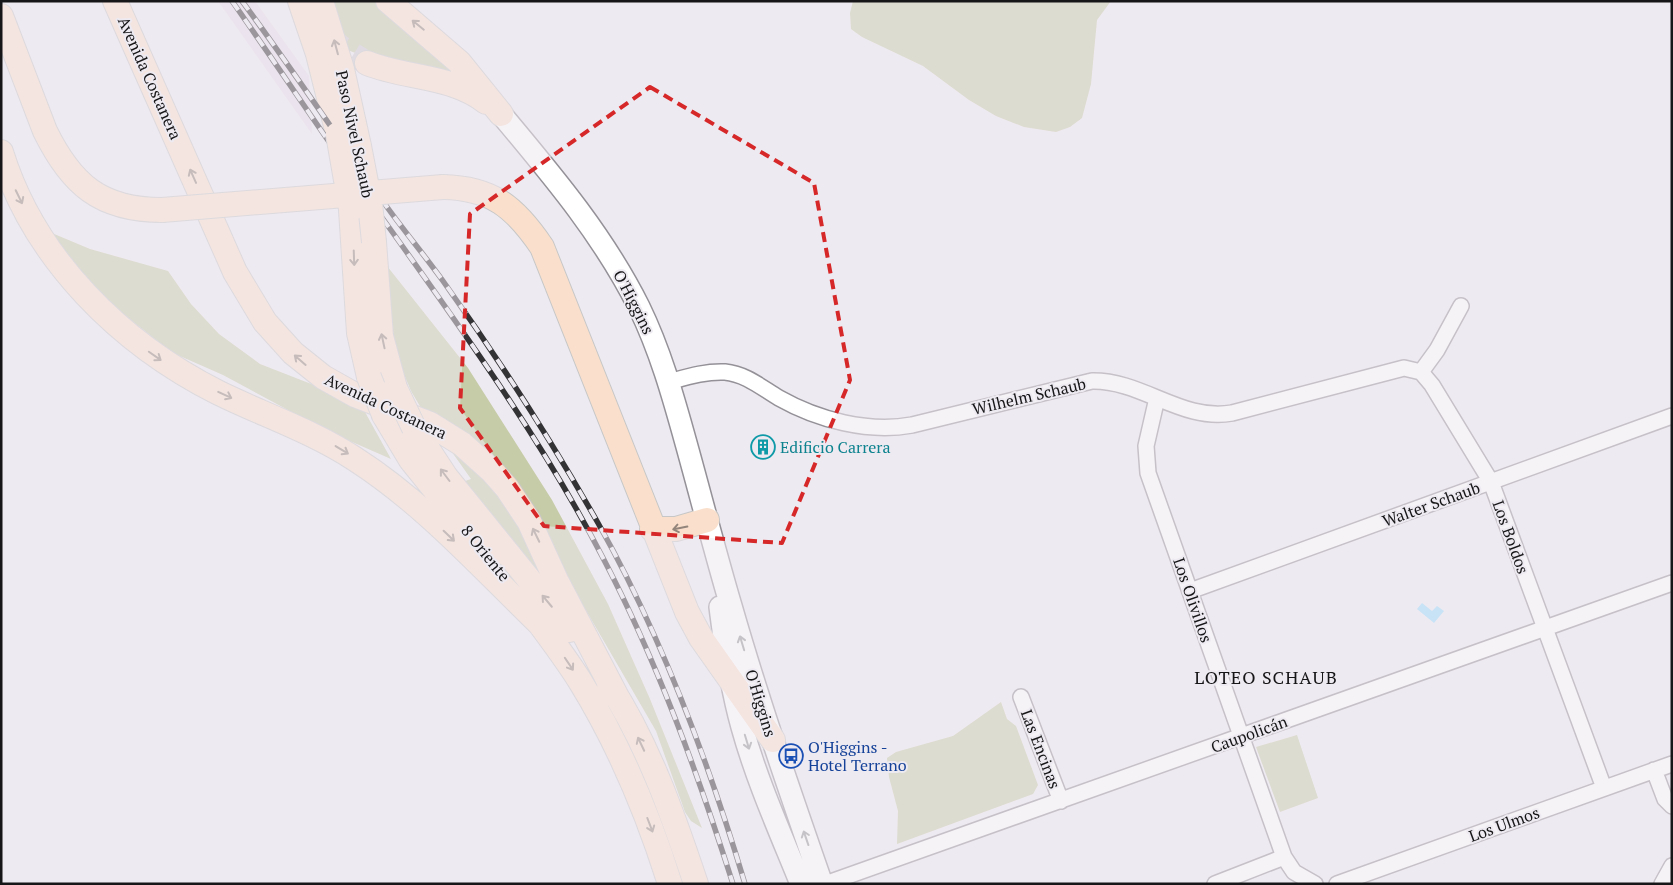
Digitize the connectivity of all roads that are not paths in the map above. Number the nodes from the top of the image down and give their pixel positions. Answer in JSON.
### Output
{"nodes":[{"id":1,"x":10,"y":1,"type":"edge"},
{"id":2,"x":115,"y":1,"type":"edge"},
{"id":3,"x":300,"y":1,"type":"edge"},
{"id":4,"x":321,"y":1,"type":"edge"},
{"id":5,"x":388,"y":1,"type":"edge"},
{"id":6,"x":1,"y":16,"type":"edge"},
{"id":7,"x":447,"y":50,"type":"junction"},
{"id":8,"x":367,"y":63,"type":"tunnel mouth"},
{"id":9,"x":426,"y":78,"type":"junction"},
{"id":10,"x":24,"y":80,"type":"junction"},
{"id":11,"x":501,"y":114,"type":"junction"},
{"id":12,"x":1,"y":152,"type":"edge"},
{"id":13,"x":351,"y":210,"type":"joint"},
{"id":14,"x":376,"y":269,"type":"joint"},
{"id":15,"x":1462,"y":306,"type":"dead end"},
{"id":16,"x":1420,"y":372,"type":"junction"},
{"id":17,"x":669,"y":382,"type":"junction"},
{"id":18,"x":1157,"y":398,"type":"junction"},
{"id":19,"x":1672,"y":416,"type":"edge"},
{"id":20,"x":1491,"y":482,"type":"junction"},
{"id":21,"x":707,"y":520,"type":"junction"},
{"id":22,"x":652,"y":529,"type":"junction"},
{"id":23,"x":1672,"y":583,"type":"edge"},
{"id":24,"x":1190,"y":591,"type":"junction"},
{"id":25,"x":541,"y":625,"type":"junction"},
{"id":26,"x":1545,"y":628,"type":"junction"},
{"id":27,"x":731,"y":682,"type":"junction"},
{"id":28,"x":617,"y":697,"type":"junction"},
{"id":29,"x":1021,"y":697,"type":"dead end"},
{"id":30,"x":1242,"y":737,"type":"junction"},
{"id":31,"x":773,"y":740,"type":"junction"},
{"id":32,"x":1666,"y":769,"type":"edge"},
{"id":33,"x":1604,"y":788,"type":"junction"},
{"id":34,"x":1061,"y":801,"type":"junction"},
{"id":35,"x":1672,"y":806,"type":"edge"},
{"id":36,"x":1284,"y":857,"type":"junction"},
{"id":37,"x":1672,"y":866,"type":"edge"},
{"id":38,"x":670,"y":884,"type":"edge"},
{"id":39,"x":696,"y":884,"type":"edge"},
{"id":40,"x":801,"y":884,"type":"edge"},
{"id":41,"x":824,"y":884,"type":"edge"},
{"id":42,"x":1215,"y":884,"type":"edge"},
{"id":43,"x":1315,"y":884,"type":"edge"},
{"id":44,"x":1337,"y":884,"type":"edge"},
{"id":45,"x":1662,"y":884,"type":"edge"}],
"edges":[{"from":1,"to":10,"type":"main road"},
{"from":28,"to":2,"type":"main road","name":"Avenida Costanera","one_way":true},
{"from":3,"to":13,"type":"main road","name":"Paso Nivel Schaub","bridge":true},
{"from":14,"to":4,"type":"main road","name":"Paso Nivel Schaub","one_way":true,"bridge":true},
{"from":7,"to":5,"type":"main road","one_way":true},
{"from":6,"to":10,"type":"main road"},
{"from":7,"to":9,"type":"main road"},
{"from":7,"to":11,"type":"main road"},
{"from":8,"to":9,"type":"main road"},
{"from":9,"to":11,"type":"main road"},
{"from":10,"to":22,"type":"main road","bridge":true},
{"from":11,"to":17,"type":"main road","name":"O'Higgins"},
{"from":12,"to":25,"type":"main road","one_way":true},
{"from":13,"to":25,"type":"main road","name":"8 Oriente","one_way":true,"bridge":true},
{"from":28,"to":14,"type":"main road","name":"8 Oriente","one_way":true,"bridge":true},
{"from":15,"to":16,"type":"street"},
{"from":16,"to":18,"type":"street","name":"Wilhelm Schaub"},
{"from":16,"to":20,"type":"street","name":"Los Boldos"},
{"from":17,"to":18,"type":"street","name":"Wilhelm Schaub"},
{"from":17,"to":21,"type":"main road","name":"O'Higgins"},
{"from":18,"to":24,"type":"street","name":"Los Olivillos"},
{"from":19,"to":20,"type":"street","name":"Walter Schaub"},
{"from":20,"to":24,"type":"street","name":"Walter Schaub"},
{"from":20,"to":26,"type":"street","name":"Los Boldos"},
{"from":21,"to":22,"type":"main road","one_way":true},
{"from":21,"to":27,"type":"main road","name":"O'Higgins"},
{"from":31,"to":21,"type":"main road","name":"O'Higgins","one_way":true},
{"from":22,"to":27,"type":"main road"},
{"from":23,"to":26,"type":"street","name":"Caupolicán"},
{"from":24,"to":30,"type":"street","name":"Los Olivillos"},
{"from":25,"to":38,"type":"main road","name":"8 Oriente","one_way":true},
{"from":26,"to":30,"type":"street","name":"Caupolicán"},
{"from":26,"to":33,"type":"street","name":"Los Boldos"},
{"from":27,"to":31,"type":"main road"},
{"from":27,"to":40,"type":"main road","name":"O'Higgins","one_way":true},
{"from":39,"to":28,"type":"main road","name":"8 Oriente","one_way":true},
{"from":29,"to":34,"type":"street","name":"Las Encinas"},
{"from":30,"to":34,"type":"street","name":"Caupolicán"},
{"from":30,"to":36,"type":"street","name":"Los Olivillos"},
{"from":41,"to":31,"type":"main road","name":"O'Higgins","one_way":true},
{"from":32,"to":33,"type":"street","name":"Los Ulmos"},
{"from":32,"to":35,"type":"street"},
{"from":33,"to":44,"type":"street","name":"Los Ulmos"},
{"from":34,"to":41,"type":"street","name":"Caupolicán"},
{"from":36,"to":42,"type":"street"},
{"from":36,"to":43,"type":"street"},
{"from":37,"to":45,"type":"street"}]}
